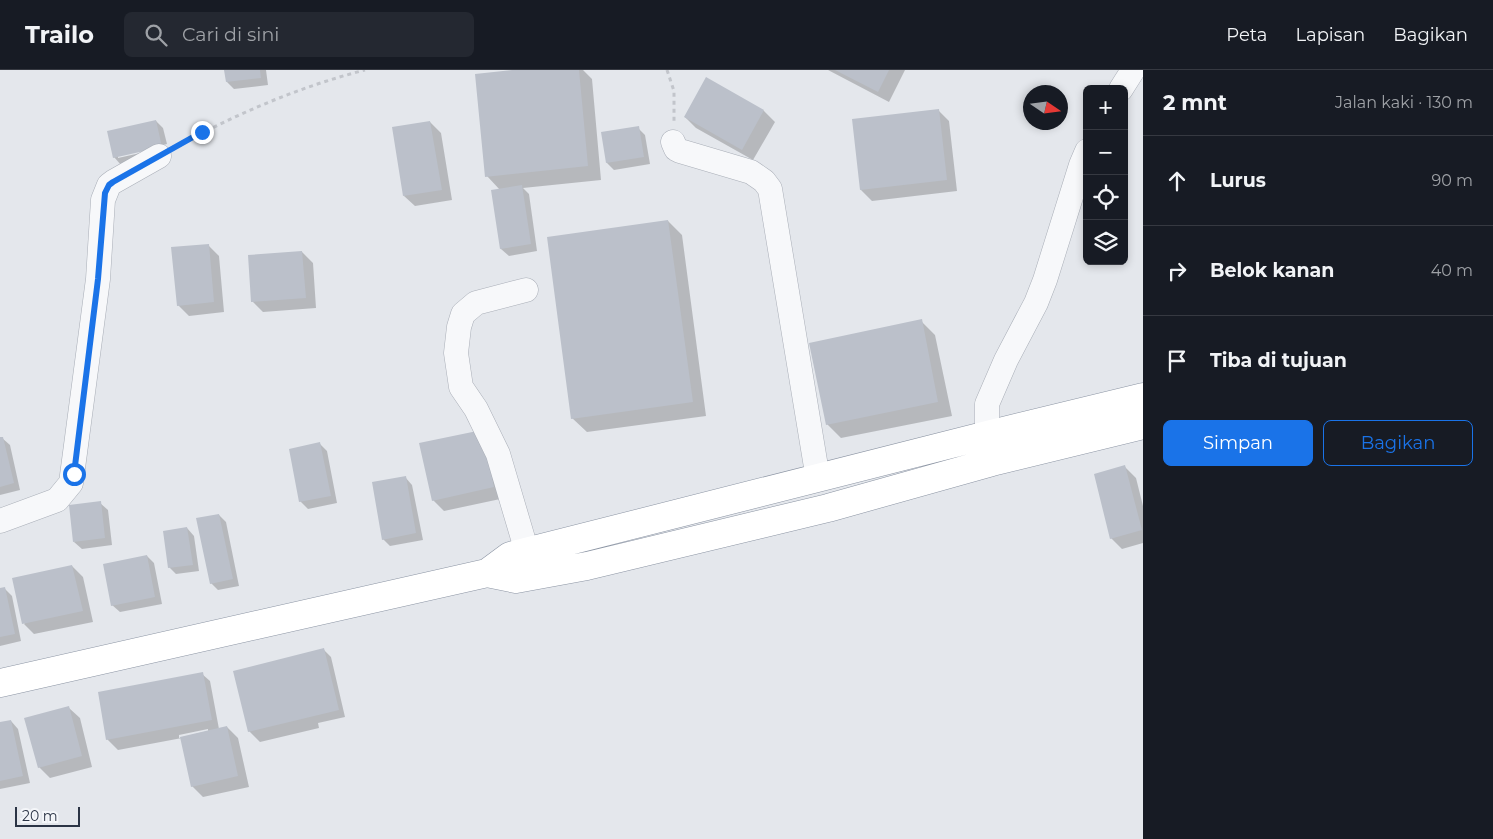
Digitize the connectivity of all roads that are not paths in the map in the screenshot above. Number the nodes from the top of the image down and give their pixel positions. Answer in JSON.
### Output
{"nodes":[{"id":1,"x":1133,"y":70,"type":"edge"},
{"id":2,"x":1124,"y":85,"type":"edge"},
{"id":3,"x":673,"y":142,"type":"road end"},
{"id":4,"x":159,"y":156,"type":"road end"},
{"id":5,"x":1083,"y":163,"type":"edge"},
{"id":6,"x":526,"y":290,"type":"dead end"},
{"id":7,"x":1143,"y":397,"type":"edge"},
{"id":8,"x":1143,"y":425,"type":"edge"},
{"id":9,"x":986,"y":435,"type":"junction"},
{"id":10,"x":907,"y":456,"type":"junction"},
{"id":11,"x":818,"y":479,"type":"junction"},
{"id":12,"x":917,"y":483,"type":"junction"},
{"id":13,"x":0,"y":521,"type":"edge"},
{"id":14,"x":527,"y":552,"type":"junction"},
{"id":15,"x":487,"y":573,"type":"junction"},
{"id":16,"x":0,"y":683,"type":"edge"}],
"edges":[{"from":1,"to":2,"type":"street"},
{"from":3,"to":11,"type":"street"},
{"from":4,"to":13,"type":"street"},
{"from":5,"to":9,"type":"street"},
{"from":6,"to":14,"type":"street"},
{"from":7,"to":9,"type":"highway"},
{"from":8,"to":12,"type":"highway"},
{"from":9,"to":10,"type":"highway"},
{"from":10,"to":11,"type":"highway"},
{"from":10,"to":12,"type":"highway"},
{"from":11,"to":14,"type":"highway"},
{"from":12,"to":15,"type":"highway"},
{"from":14,"to":15,"type":"highway"},
{"from":15,"to":16,"type":"highway"}]}
